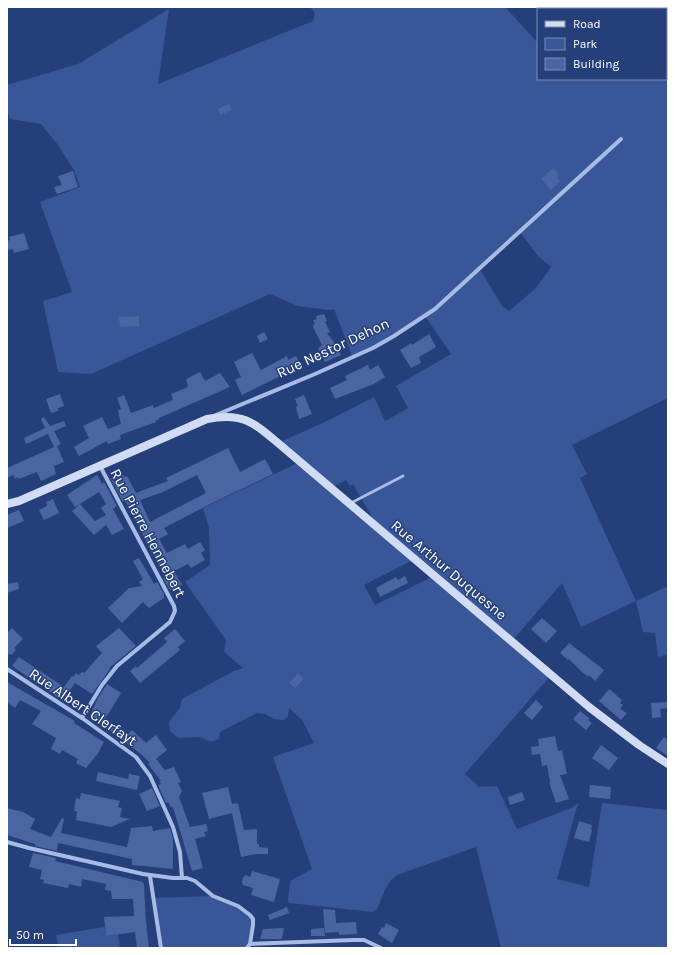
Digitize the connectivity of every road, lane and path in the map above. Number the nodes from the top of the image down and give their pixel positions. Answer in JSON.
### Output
{"nodes":[{"id":1,"x":621,"y":139,"type":"dead end"},
{"id":2,"x":207,"y":419,"type":"junction"},
{"id":3,"x":100,"y":466,"type":"junction"},
{"id":4,"x":402,"y":476,"type":"dead end"},
{"id":5,"x":7,"y":504,"type":"edge"},
{"id":6,"x":350,"y":504,"type":"junction"},
{"id":7,"x":7,"y":670,"type":"edge"},
{"id":8,"x":82,"y":718,"type":"junction"},
{"id":9,"x":668,"y":764,"type":"edge"},
{"id":10,"x":7,"y":842,"type":"edge"},
{"id":11,"x":150,"y":876,"type":"junction"},
{"id":12,"x":182,"y":878,"type":"junction"},
{"id":13,"x":249,"y":946,"type":"edge"},
{"id":14,"x":161,"y":948,"type":"edge"},
{"id":15,"x":381,"y":948,"type":"edge"}],
"edges":[{"from":1,"to":2,"type":"street","name":"Rue Nestor Dehon"},
{"from":2,"to":3,"type":"main road","name":"Rue Nestor Dehon"},
{"from":2,"to":6,"type":"main road","name":"Rue Arthur Duquesne"},
{"from":3,"to":5,"type":"main road","name":"Rue Nestor Dehon"},
{"from":3,"to":8,"type":"street","name":"Rue Pierre Hennebert"},
{"from":4,"to":6,"type":"lane"},
{"from":6,"to":9,"type":"main road","name":"Rue Arthur Duquesne"},
{"from":7,"to":8,"type":"street","name":"Rue Albert Clerfayt"},
{"from":8,"to":12,"type":"street","name":"Rue Albert Clerfayt"},
{"from":10,"to":11,"type":"street"},
{"from":11,"to":12,"type":"street"},
{"from":11,"to":14,"type":"street"},
{"from":12,"to":13,"type":"street"},
{"from":13,"to":15,"type":"street"}]}
